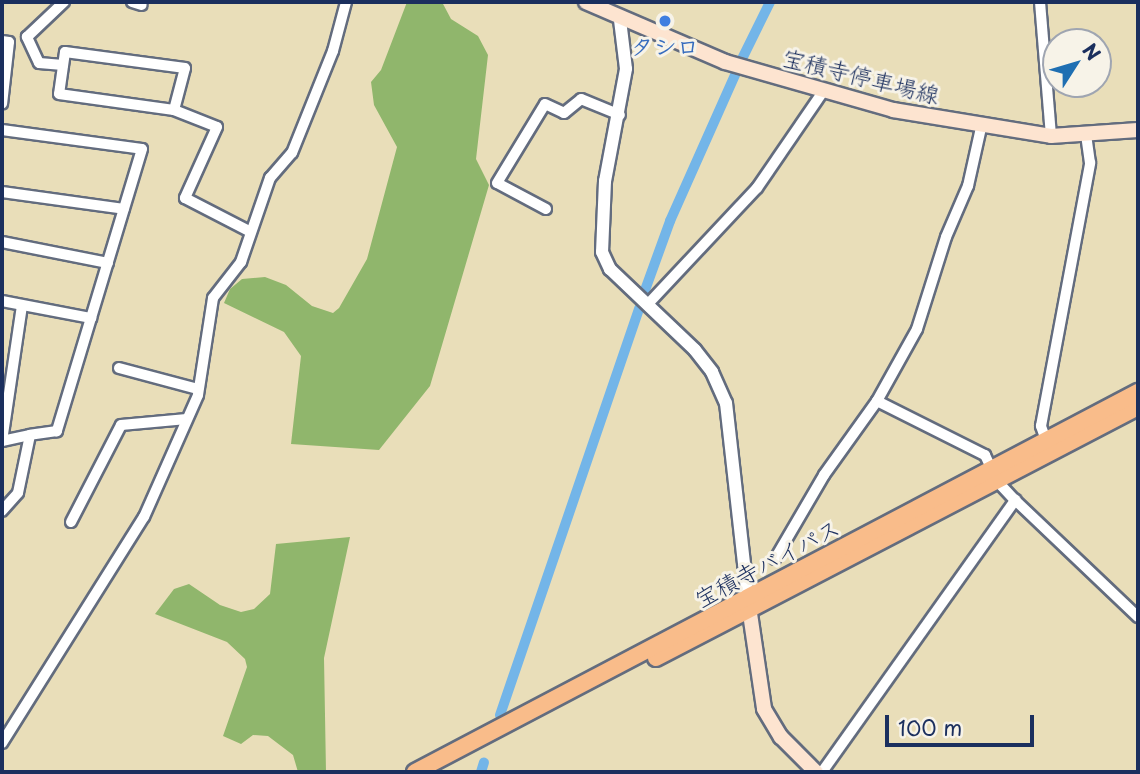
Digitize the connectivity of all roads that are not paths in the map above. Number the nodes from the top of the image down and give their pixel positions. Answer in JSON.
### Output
{"nodes":[{"id":1,"x":64,"y":2,"type":"edge"},
{"id":2,"x":346,"y":2,"type":"edge"},
{"id":3,"x":586,"y":2,"type":"edge"},
{"id":4,"x":1040,"y":2,"type":"edge"},
{"id":5,"x":620,"y":19,"type":"junction"},
{"id":6,"x":2,"y":41,"type":"edge"},
{"id":7,"x":63,"y":65,"type":"junction"},
{"id":8,"x":822,"y":93,"type":"junction"},
{"id":9,"x":2,"y":104,"type":"edge"},
{"id":10,"x":174,"y":110,"type":"junction"},
{"id":11,"x":620,"y":115,"type":"junction"},
{"id":12,"x":981,"y":128,"type":"junction"},
{"id":13,"x":2,"y":130,"type":"edge"},
{"id":14,"x":1138,"y":130,"type":"edge"},
{"id":15,"x":1087,"y":135,"type":"junction"},
{"id":16,"x":1051,"y":136,"type":"junction"},
{"id":17,"x":2,"y":192,"type":"edge"},
{"id":18,"x":124,"y":209,"type":"junction"},
{"id":19,"x":546,"y":209,"type":"dead end"},
{"id":20,"x":249,"y":231,"type":"junction"},
{"id":21,"x":2,"y":242,"type":"edge"},
{"id":22,"x":108,"y":262,"type":"junction"},
{"id":23,"x":2,"y":300,"type":"edge"},
{"id":24,"x":22,"y":304,"type":"junction"},
{"id":25,"x":648,"y":304,"type":"junction"},
{"id":26,"x":91,"y":318,"type":"junction"},
{"id":27,"x":119,"y":368,"type":"dead end"},
{"id":28,"x":198,"y":390,"type":"junction"},
{"id":29,"x":1138,"y":392,"type":"edge"},
{"id":30,"x":877,"y":401,"type":"junction"},
{"id":31,"x":1138,"y":407,"type":"edge"},
{"id":32,"x":187,"y":419,"type":"junction"},
{"id":33,"x":30,"y":435,"type":"junction"},
{"id":34,"x":1046,"y":440,"type":"junction"},
{"id":35,"x":2,"y":441,"type":"edge"},
{"id":36,"x":994,"y":476,"type":"junction"},
{"id":37,"x":1015,"y":500,"type":"junction"},
{"id":38,"x":2,"y":511,"type":"edge"},
{"id":39,"x":71,"y":522,"type":"dead end"},
{"id":40,"x":775,"y":559,"type":"dead end"},
{"id":41,"x":748,"y":604,"type":"junction"},
{"id":42,"x":1138,"y":617,"type":"edge"},
{"id":43,"x":2,"y":743,"type":"edge"},
{"id":44,"x":814,"y":771,"type":"edge"},
{"id":45,"x":415,"y":772,"type":"edge"},
{"id":46,"x":438,"y":772,"type":"edge"}],
"edges":[{"from":1,"to":7,"type":"street"},
{"from":2,"to":20,"type":"street"},
{"from":3,"to":5,"type":"main road","name":"宝積寺停車場線"},
{"from":4,"to":16,"type":"street"},
{"from":5,"to":8,"type":"main road","name":"宝積寺停車場線"},
{"from":5,"to":11,"type":"street"},
{"from":6,"to":9,"type":"street"},
{"from":7,"to":10,"type":"street"},
{"from":7,"to":10,"type":"street"},
{"from":8,"to":12,"type":"main road","name":"宝積寺停車場線"},
{"from":8,"to":25,"type":"street"},
{"from":10,"to":20,"type":"street"},
{"from":11,"to":19,"type":"street"},
{"from":11,"to":25,"type":"street"},
{"from":12,"to":16,"type":"main road","name":"宝積寺停車場線"},
{"from":12,"to":30,"type":"street"},
{"from":13,"to":18,"type":"street"},
{"from":14,"to":15,"type":"main road","name":"宝積寺停車場線"},
{"from":15,"to":16,"type":"main road","name":"宝積寺停車場線"},
{"from":15,"to":34,"type":"street"},
{"from":17,"to":18,"type":"street"},
{"from":18,"to":22,"type":"street"},
{"from":20,"to":28,"type":"street"},
{"from":21,"to":22,"type":"street"},
{"from":22,"to":26,"type":"street"},
{"from":23,"to":24,"type":"street"},
{"from":24,"to":26,"type":"street"},
{"from":24,"to":35,"type":"street"},
{"from":25,"to":41,"type":"street"},
{"from":26,"to":33,"type":"street"},
{"from":27,"to":28,"type":"street"},
{"from":28,"to":32,"type":"street"},
{"from":29,"to":34,"type":"main road","name":"宝積寺バイパス"},
{"from":30,"to":36,"type":"street"},
{"from":30,"to":40,"type":"street"},
{"from":31,"to":36,"type":"main road","name":"宝積寺バイパス"},
{"from":32,"to":39,"type":"street"},
{"from":32,"to":43,"type":"street"},
{"from":33,"to":35,"type":"street"},
{"from":33,"to":38,"type":"street"},
{"from":34,"to":36,"type":"main road","name":"宝積寺バイパス"},
{"from":36,"to":37,"type":"street"},
{"from":36,"to":41,"type":"main road","name":"宝積寺バイパス"},
{"from":37,"to":42,"type":"street"},
{"from":37,"to":44,"type":"street"},
{"from":41,"to":44,"type":"main road"},
{"from":41,"to":45,"type":"main road","name":"宝積寺バイパス"},
{"from":41,"to":46,"type":"main road","name":"宝積寺バイパス"}]}
